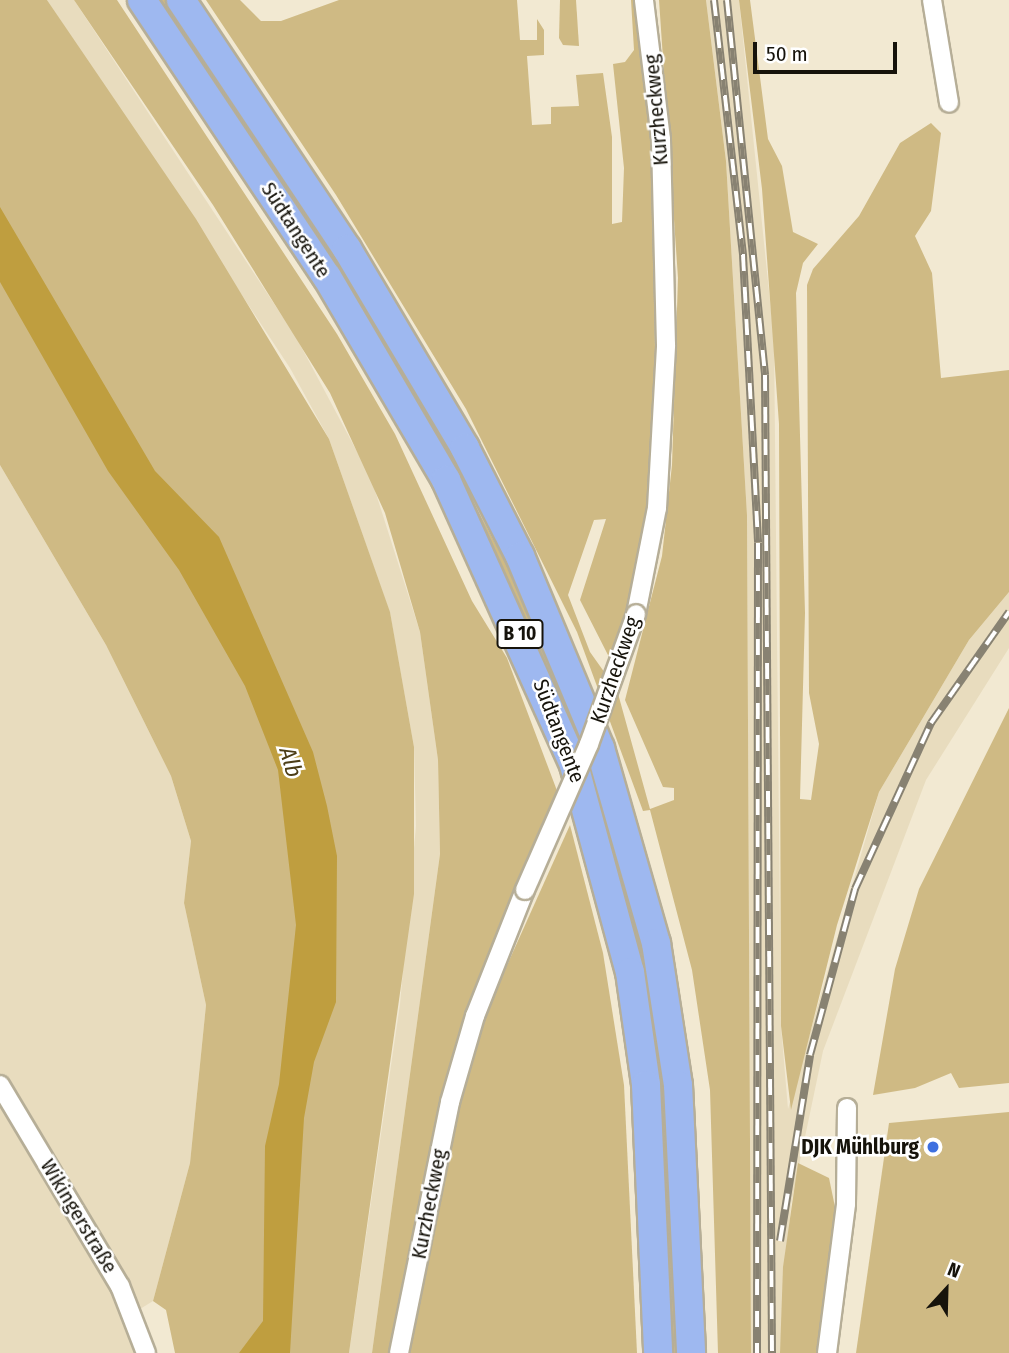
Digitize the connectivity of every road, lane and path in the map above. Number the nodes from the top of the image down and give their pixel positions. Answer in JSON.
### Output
{"nodes":[{"id":1,"x":142,"y":0,"type":"edge"},
{"id":2,"x":181,"y":0,"type":"edge"},
{"id":3,"x":645,"y":0,"type":"edge"},
{"id":4,"x":932,"y":0,"type":"edge"},
{"id":5,"x":949,"y":103,"type":"dead end"},
{"id":6,"x":0,"y":1085,"type":"edge"},
{"id":7,"x":847,"y":1108,"type":"dead end"},
{"id":8,"x":146,"y":1353,"type":"edge"},
{"id":9,"x":399,"y":1353,"type":"edge"},
{"id":10,"x":658,"y":1353,"type":"edge"},
{"id":11,"x":691,"y":1353,"type":"edge"},
{"id":12,"x":827,"y":1353,"type":"edge"}],
"edges":[{"from":1,"to":10,"type":"highway","name":"Südtangente","number":"B 10"},
{"from":2,"to":11,"type":"highway","name":"Südtangente","number":"B 10"},
{"from":3,"to":9,"type":"street","name":"Kurzheckweg","bridge":true},
{"from":4,"to":5,"type":"street"},
{"from":6,"to":8,"type":"street","name":"Wikingerstraße"},
{"from":7,"to":12,"type":"street"}]}
